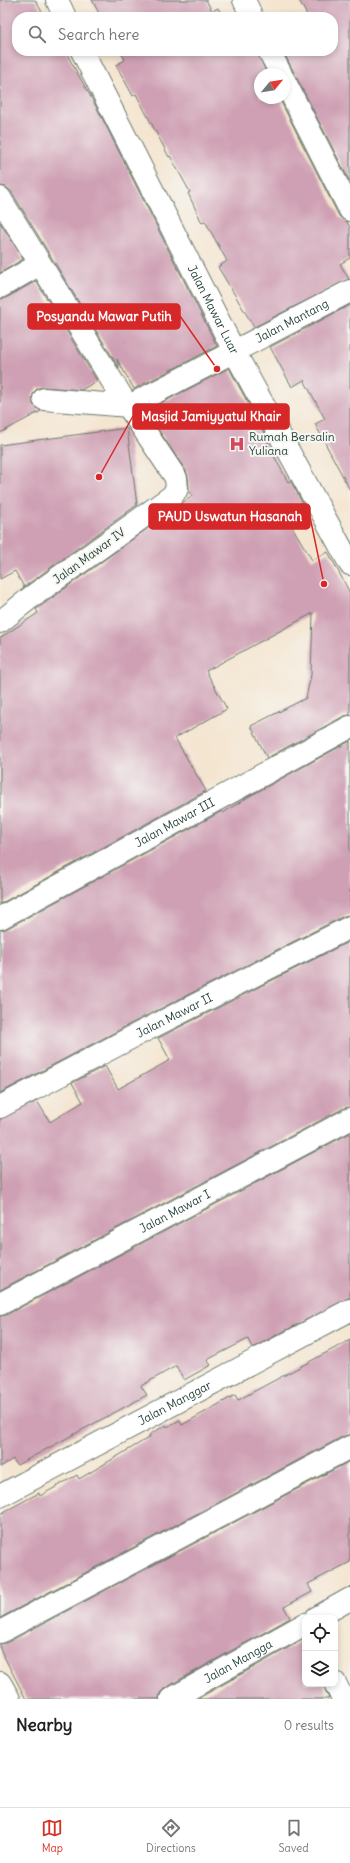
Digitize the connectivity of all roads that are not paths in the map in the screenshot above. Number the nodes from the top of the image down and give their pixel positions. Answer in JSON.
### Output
{"nodes":[{"id":1,"x":56,"y":0,"type":"edge"},
{"id":2,"x":244,"y":0,"type":"edge"},
{"id":3,"x":62,"y":12,"type":"edge"},
{"id":4,"x":250,"y":12,"type":"edge"},
{"id":5,"x":85,"y":56,"type":"edge"},
{"id":6,"x":272,"y":56,"type":"edge"},
{"id":7,"x":278,"y":68,"type":"edge"},
{"id":8,"x":290,"y":92,"type":"edge"},
{"id":9,"x":0,"y":198,"type":"edge"},
{"id":10,"x":350,"y":210,"type":"edge"},
{"id":11,"x":40,"y":264,"type":"junction"},
{"id":12,"x":0,"y":287,"type":"edge"},
{"id":13,"x":350,"y":291,"type":"edge"},
{"id":14,"x":234,"y":351,"type":"junction"},
{"id":15,"x":44,"y":399,"type":"dead end"},
{"id":16,"x":129,"y":406,"type":"junction"},
{"id":17,"x":350,"y":564,"type":"edge"},
{"id":18,"x":0,"y":622,"type":"edge"},
{"id":19,"x":350,"y":727,"type":"edge"},
{"id":20,"x":0,"y":918,"type":"edge"},
{"id":21,"x":350,"y":927,"type":"edge"},
{"id":22,"x":0,"y":1107,"type":"edge"},
{"id":23,"x":350,"y":1119,"type":"edge"},
{"id":24,"x":0,"y":1304,"type":"edge"},
{"id":25,"x":350,"y":1310,"type":"edge"},
{"id":26,"x":350,"y":1447,"type":"edge"},
{"id":27,"x":0,"y":1496,"type":"edge"},
{"id":28,"x":350,"y":1599,"type":"edge"},
{"id":29,"x":321,"y":1615,"type":"edge"},
{"id":30,"x":302,"y":1626,"type":"edge"},
{"id":31,"x":0,"y":1632,"type":"edge"},
{"id":32,"x":0,"y":1683,"type":"edge"},
{"id":33,"x":337,"y":1687,"type":"edge"},
{"id":34,"x":176,"y":1698,"type":"edge"},
{"id":35,"x":9,"y":1699,"type":"edge"},
{"id":36,"x":343,"y":1699,"type":"edge"}],
"edges":[{"from":1,"to":3,"type":"street"},
{"from":2,"to":4,"type":"street"},
{"from":5,"to":14,"type":"street","name":"Jalan Mawar Luar"},
{"from":6,"to":7,"type":"street"},
{"from":8,"to":10,"type":"street"},
{"from":9,"to":11,"type":"street"},
{"from":11,"to":12,"type":"street"},
{"from":11,"to":16,"type":"street"},
{"from":13,"to":14,"type":"street","name":"Jalan Mantang"},
{"from":14,"to":16,"type":"street","name":"Jalan Mantang"},
{"from":14,"to":17,"type":"street","name":"Jalan Mawar Luar"},
{"from":15,"to":16,"type":"street"},
{"from":16,"to":18,"type":"street","name":"Jalan Mawar IV"},
{"from":19,"to":20,"type":"street","name":"Jalan Mawar III"},
{"from":21,"to":22,"type":"street","name":"Jalan Mawar II"},
{"from":23,"to":24,"type":"street","name":"Jalan Mawar I"},
{"from":25,"to":27,"type":"street","name":"Jalan Manggar"},
{"from":26,"to":31,"type":"street"},
{"from":28,"to":29,"type":"street","name":"Jalan Mangga"},
{"from":30,"to":34,"type":"street","name":"Jalan Mangga"},
{"from":32,"to":35,"type":"street"},
{"from":33,"to":36,"type":"street"}]}
